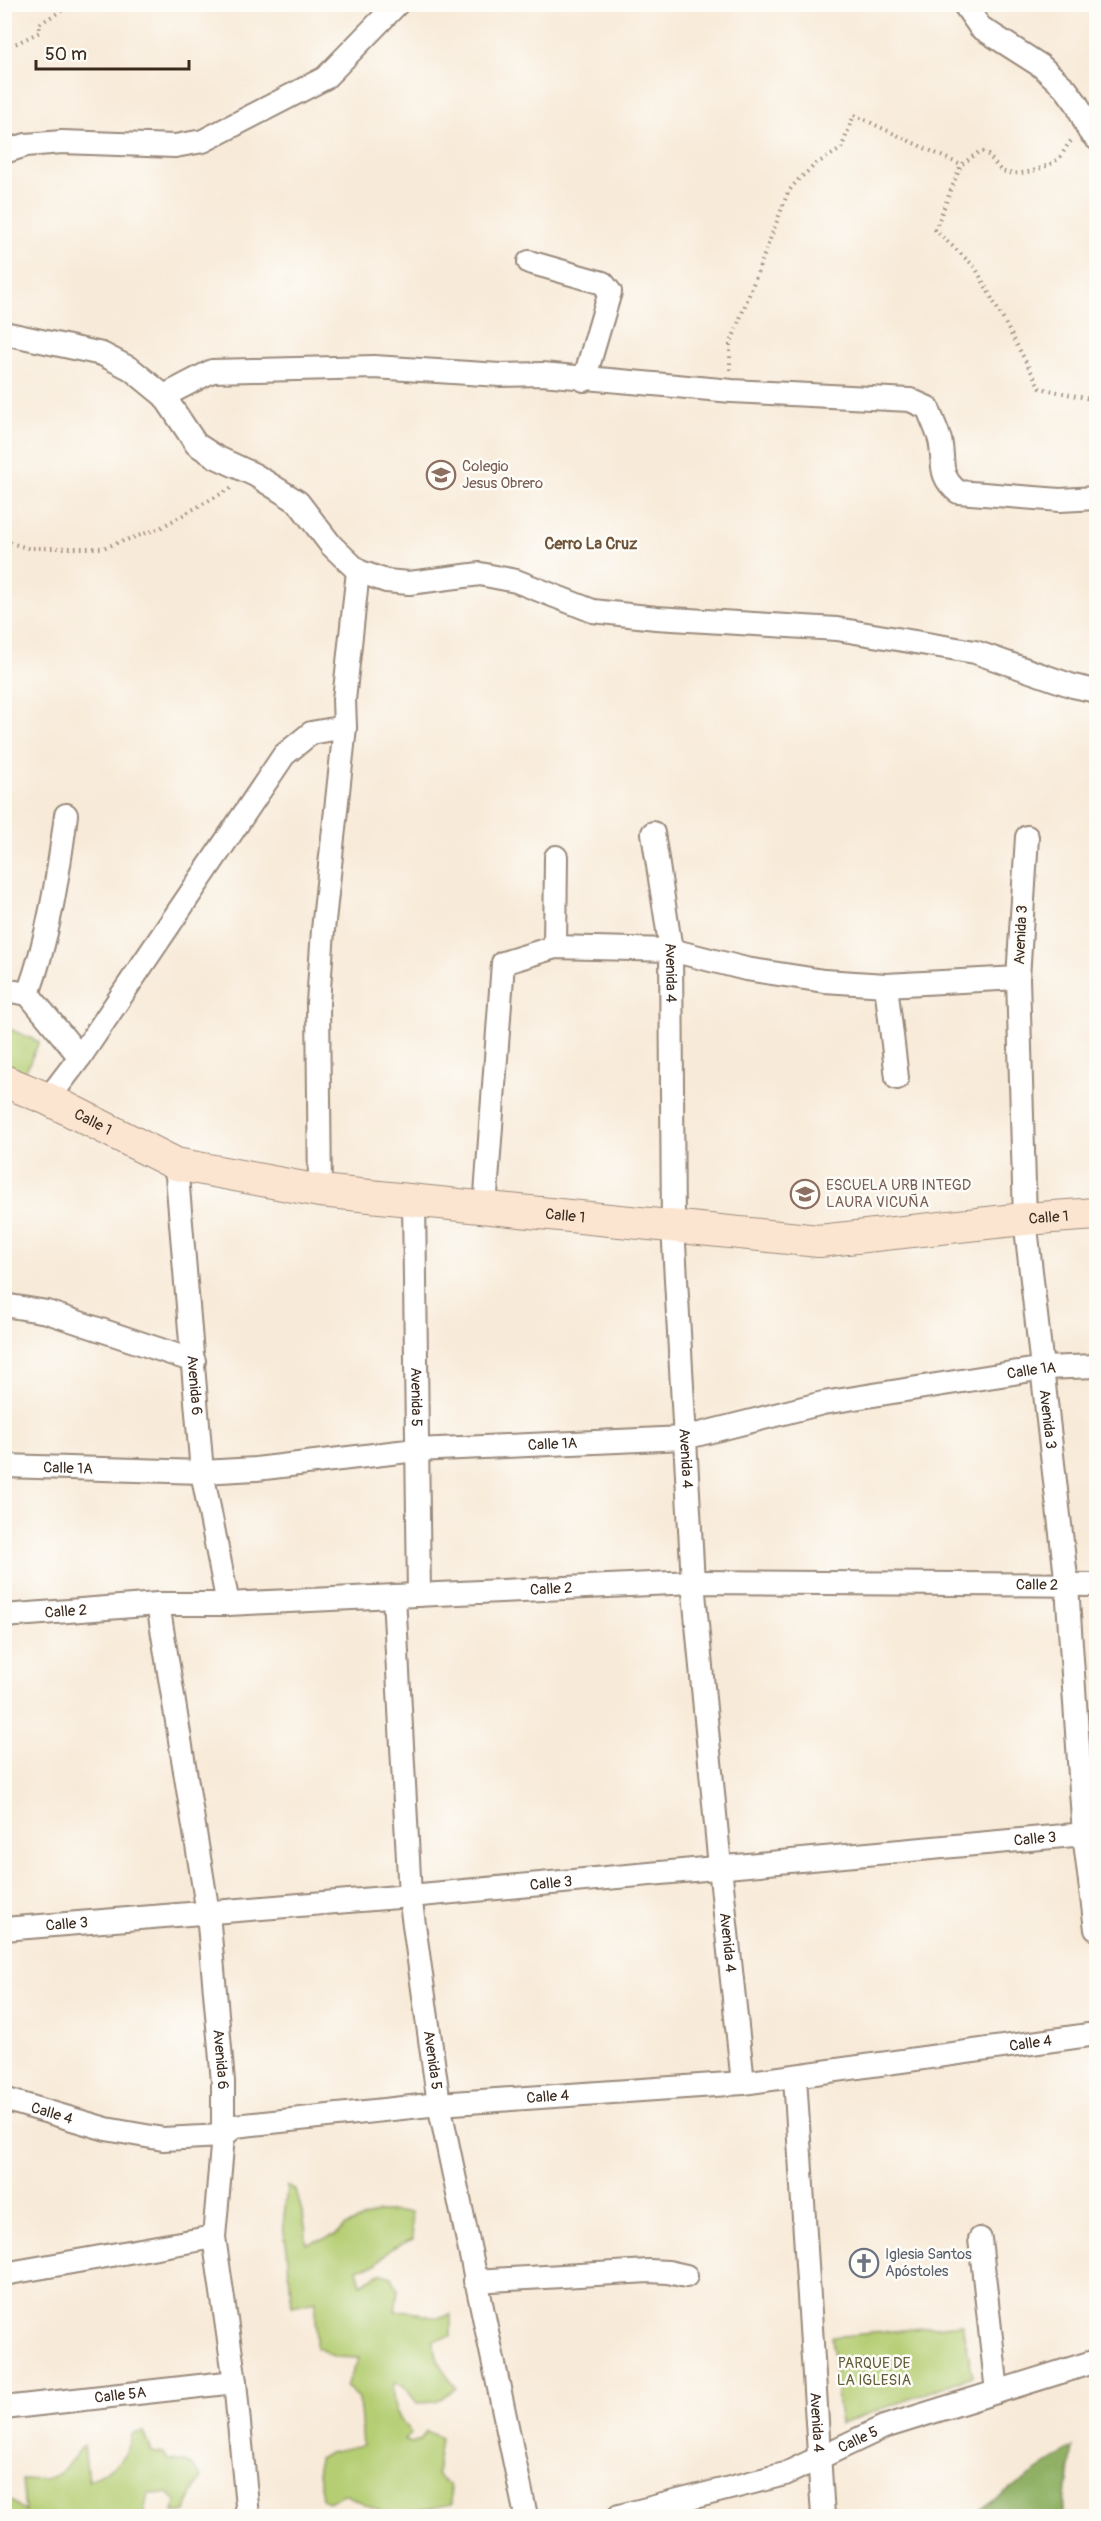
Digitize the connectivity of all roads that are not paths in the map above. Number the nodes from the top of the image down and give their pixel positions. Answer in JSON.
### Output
{"nodes":[{"id":1,"x":397,"y":4,"type":"edge"},
{"id":2,"x":964,"y":4,"type":"edge"},
{"id":3,"x":1093,"y":135,"type":"edge"},
{"id":4,"x":4,"y":152,"type":"edge"},
{"id":5,"x":529,"y":262,"type":"dead end"},
{"id":6,"x":4,"y":333,"type":"edge"},
{"id":7,"x":584,"y":380,"type":"junction"},
{"id":8,"x":164,"y":396,"type":"junction"},
{"id":9,"x":1096,"y":498,"type":"edge"},
{"id":10,"x":358,"y":571,"type":"junction"},
{"id":11,"x":1096,"y":691,"type":"edge"},
{"id":12,"x":345,"y":727,"type":"junction"},
{"id":13,"x":66,"y":815,"type":"dead end"},
{"id":14,"x":652,"y":833,"type":"dead end"},
{"id":15,"x":1027,"y":837,"type":"dead end"},
{"id":16,"x":556,"y":857,"type":"dead end"},
{"id":17,"x":555,"y":947,"type":"junction"},
{"id":18,"x":671,"y":950,"type":"junction"},
{"id":19,"x":1018,"y":978,"type":"junction"},
{"id":20,"x":886,"y":985,"type":"junction"},
{"id":21,"x":4,"y":990,"type":"edge"},
{"id":22,"x":28,"y":994,"type":"junction"},
{"id":23,"x":80,"y":1057,"type":"junction"},
{"id":24,"x":897,"y":1078,"type":"dead end"},
{"id":25,"x":4,"y":1080,"type":"edge"},
{"id":26,"x":48,"y":1100,"type":"junction"},
{"id":27,"x":176,"y":1164,"type":"junction"},
{"id":28,"x":320,"y":1191,"type":"junction"},
{"id":29,"x":414,"y":1201,"type":"junction"},
{"id":30,"x":485,"y":1208,"type":"junction"},
{"id":31,"x":1096,"y":1214,"type":"edge"},
{"id":32,"x":1025,"y":1219,"type":"junction"},
{"id":33,"x":673,"y":1226,"type":"junction"},
{"id":34,"x":4,"y":1305,"type":"edge"},
{"id":35,"x":194,"y":1361,"type":"junction"},
{"id":36,"x":1096,"y":1366,"type":"edge"},
{"id":37,"x":1044,"y":1368,"type":"junction"},
{"id":38,"x":684,"y":1438,"type":"junction"},
{"id":39,"x":416,"y":1450,"type":"junction"},
{"id":40,"x":4,"y":1466,"type":"edge"},
{"id":41,"x":202,"y":1473,"type":"junction"},
{"id":42,"x":693,"y":1581,"type":"junction"},
{"id":43,"x":1096,"y":1585,"type":"edge"},
{"id":44,"x":1066,"y":1586,"type":"junction"},
{"id":45,"x":418,"y":1595,"type":"junction"},
{"id":46,"x":394,"y":1596,"type":"junction"},
{"id":47,"x":158,"y":1604,"type":"junction"},
{"id":48,"x":228,"y":1604,"type":"junction"},
{"id":49,"x":4,"y":1616,"type":"edge"},
{"id":50,"x":1090,"y":1833,"type":"edge"},
{"id":51,"x":720,"y":1867,"type":"junction"},
{"id":52,"x":411,"y":1896,"type":"junction"},
{"id":53,"x":208,"y":1914,"type":"junction"},
{"id":54,"x":4,"y":1929,"type":"edge"},
{"id":55,"x":1096,"y":1929,"type":"edge"},
{"id":56,"x":1096,"y":2034,"type":"edge"},
{"id":57,"x":795,"y":2077,"type":"junction"},
{"id":58,"x":742,"y":2083,"type":"junction"},
{"id":59,"x":4,"y":2099,"type":"edge"},
{"id":60,"x":439,"y":2104,"type":"junction"},
{"id":61,"x":223,"y":2136,"type":"junction"},
{"id":62,"x":214,"y":2236,"type":"junction"},
{"id":63,"x":980,"y":2238,"type":"dead end"},
{"id":64,"x":4,"y":2274,"type":"edge"},
{"id":65,"x":686,"y":2276,"type":"dead end"},
{"id":66,"x":475,"y":2281,"type":"junction"},
{"id":67,"x":1096,"y":2361,"type":"edge"},
{"id":68,"x":235,"y":2382,"type":"junction"},
{"id":69,"x":998,"y":2392,"type":"junction"},
{"id":70,"x":4,"y":2408,"type":"edge"},
{"id":71,"x":818,"y":2457,"type":"junction"},
{"id":72,"x":248,"y":2517,"type":"edge"},
{"id":73,"x":526,"y":2517,"type":"edge"},
{"id":74,"x":619,"y":2517,"type":"edge"},
{"id":75,"x":823,"y":2517,"type":"edge"}],
"edges":[{"from":1,"to":4,"type":"street"},
{"from":2,"to":3,"type":"street"},
{"from":5,"to":7,"type":"street"},
{"from":6,"to":8,"type":"street"},
{"from":7,"to":8,"type":"street"},
{"from":7,"to":9,"type":"street"},
{"from":8,"to":10,"type":"street"},
{"from":10,"to":11,"type":"street"},
{"from":10,"to":12,"type":"street"},
{"from":12,"to":23,"type":"street"},
{"from":12,"to":28,"type":"street"},
{"from":13,"to":22,"type":"street"},
{"from":14,"to":18,"type":"street","name":"Avenida 4"},
{"from":15,"to":19,"type":"street","name":"Avenida 3"},
{"from":16,"to":17,"type":"street"},
{"from":17,"to":18,"type":"street"},
{"from":17,"to":30,"type":"street"},
{"from":18,"to":20,"type":"street"},
{"from":18,"to":33,"type":"street","name":"Avenida 4"},
{"from":19,"to":20,"type":"street"},
{"from":19,"to":32,"type":"street","name":"Avenida 3"},
{"from":20,"to":24,"type":"street"},
{"from":21,"to":22,"type":"street"},
{"from":22,"to":23,"type":"street"},
{"from":23,"to":26,"type":"street"},
{"from":25,"to":26,"type":"street","name":"Calle 1"},
{"from":26,"to":27,"type":"street","name":"Calle 1"},
{"from":27,"to":28,"type":"street","name":"Calle 1"},
{"from":27,"to":35,"type":"street","name":"Avenida 6"},
{"from":28,"to":29,"type":"street","name":"Calle 1"},
{"from":29,"to":30,"type":"street","name":"Calle 1"},
{"from":29,"to":39,"type":"street","name":"Avenida 5"},
{"from":30,"to":33,"type":"street","name":"Calle 1"},
{"from":31,"to":32,"type":"street","name":"Calle 1"},
{"from":32,"to":33,"type":"street","name":"Calle 1"},
{"from":32,"to":37,"type":"street","name":"Avenida 3"},
{"from":33,"to":38,"type":"street","name":"Avenida 4"},
{"from":34,"to":35,"type":"street"},
{"from":35,"to":41,"type":"street","name":"Avenida 6"},
{"from":36,"to":37,"type":"street","name":"Calle 1A"},
{"from":37,"to":38,"type":"street","name":"Calle 1A"},
{"from":37,"to":44,"type":"street","name":"Avenida 3"},
{"from":38,"to":39,"type":"street","name":"Calle 1A"},
{"from":38,"to":42,"type":"street","name":"Avenida 4"},
{"from":39,"to":41,"type":"street","name":"Calle 1A"},
{"from":39,"to":45,"type":"street","name":"Avenida 5"},
{"from":40,"to":41,"type":"street","name":"Calle 1A"},
{"from":41,"to":48,"type":"street","name":"Avenida 6"},
{"from":42,"to":44,"type":"street","name":"Calle 2"},
{"from":42,"to":45,"type":"street","name":"Calle 2"},
{"from":42,"to":51,"type":"street","name":"Avenida 4"},
{"from":43,"to":44,"type":"street","name":"Calle 2"},
{"from":44,"to":50,"type":"street","name":"Avenida 3"},
{"from":45,"to":46,"type":"street","name":"Calle 2"},
{"from":46,"to":48,"type":"street","name":"Calle 2"},
{"from":46,"to":52,"type":"street","name":"Avenida 5"},
{"from":47,"to":48,"type":"street","name":"Calle 2"},
{"from":47,"to":49,"type":"street","name":"Calle 2"},
{"from":47,"to":53,"type":"street","name":"Avenida 6"},
{"from":50,"to":51,"type":"street","name":"Calle 3"},
{"from":50,"to":55,"type":"street","name":"Avenida 3"},
{"from":51,"to":52,"type":"street","name":"Calle 3"},
{"from":51,"to":58,"type":"street","name":"Avenida 4"},
{"from":52,"to":53,"type":"street","name":"Calle 3"},
{"from":52,"to":60,"type":"street","name":"Avenida 5"},
{"from":53,"to":54,"type":"street","name":"Calle 3"},
{"from":53,"to":61,"type":"street","name":"Avenida 6"},
{"from":56,"to":57,"type":"street","name":"Calle 4"},
{"from":57,"to":58,"type":"street","name":"Calle 4"},
{"from":57,"to":71,"type":"street","name":"Avenida 4"},
{"from":58,"to":60,"type":"street","name":"Calle 4"},
{"from":59,"to":61,"type":"street","name":"Calle 4"},
{"from":60,"to":61,"type":"street","name":"Calle 4"},
{"from":60,"to":66,"type":"street","name":"Avenida 5"},
{"from":61,"to":62,"type":"street","name":"Avenida 6"},
{"from":62,"to":64,"type":"street"},
{"from":62,"to":68,"type":"street","name":"Avenida 6"},
{"from":63,"to":69,"type":"street"},
{"from":65,"to":66,"type":"street"},
{"from":66,"to":73,"type":"street","name":"Avenida 5"},
{"from":67,"to":69,"type":"street","name":"Calle 5"},
{"from":68,"to":70,"type":"street","name":"Calle 5A"},
{"from":68,"to":72,"type":"street","name":"Avenida 6"},
{"from":69,"to":71,"type":"street","name":"Calle 5"},
{"from":71,"to":74,"type":"street","name":"Calle 5"},
{"from":71,"to":75,"type":"street","name":"Avenida 4"}]}
